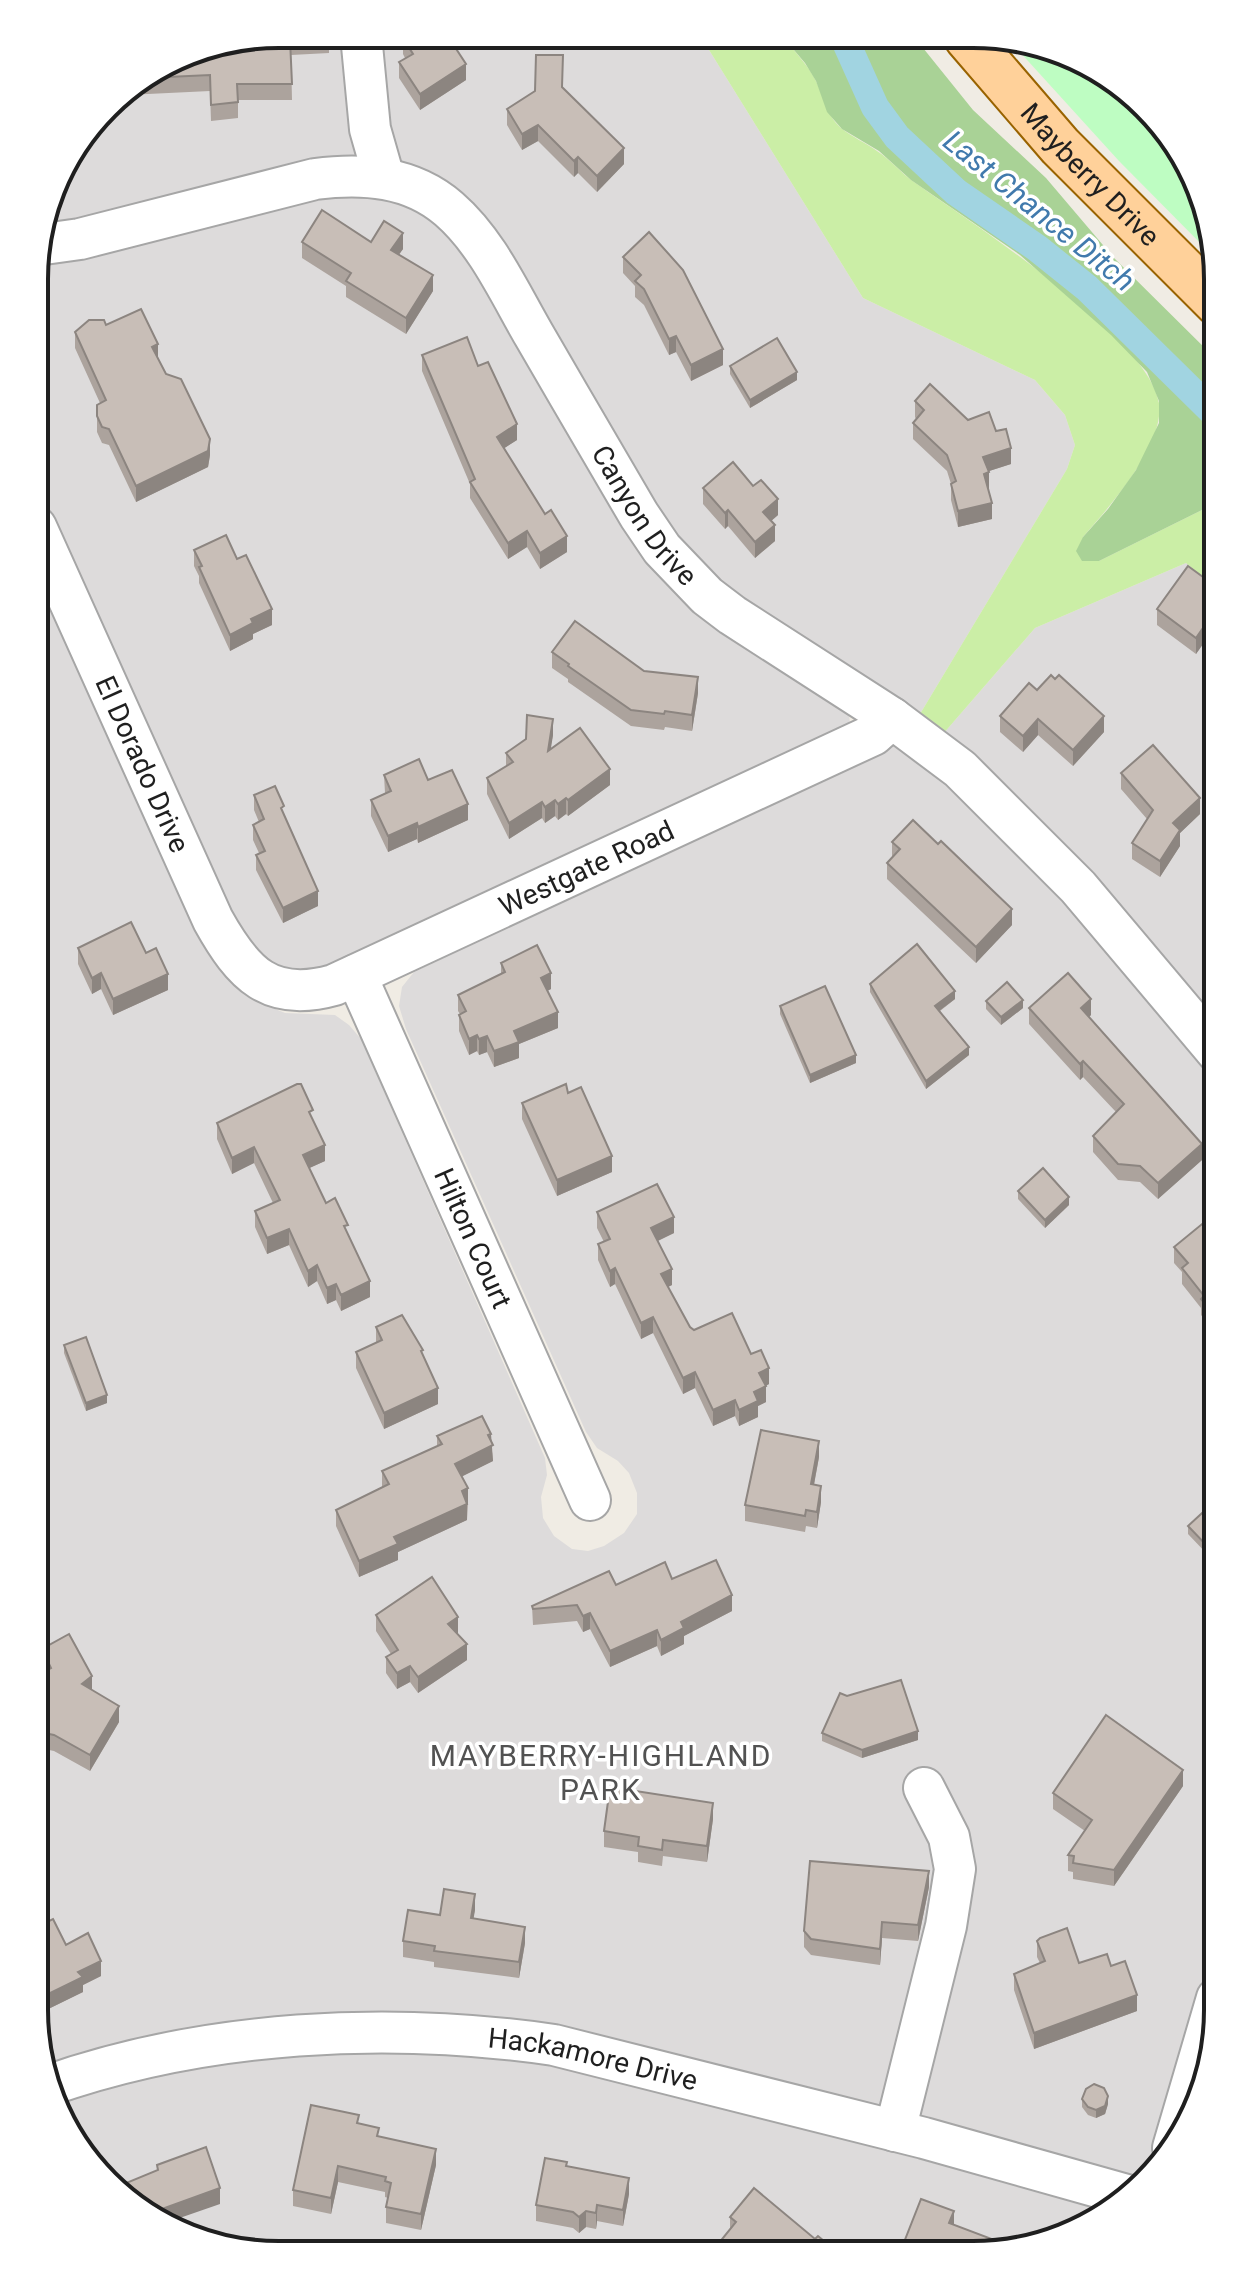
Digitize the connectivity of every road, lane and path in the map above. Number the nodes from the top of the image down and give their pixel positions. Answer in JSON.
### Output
{"nodes":[{"id":1,"x":366,"y":48,"type":"edge"},
{"id":2,"x":975,"y":48,"type":"edge"},
{"id":3,"x":384,"y":178,"type":"junction"},
{"id":4,"x":51,"y":243,"type":"edge"},
{"id":5,"x":1204,"y":290,"type":"edge"},
{"id":6,"x":48,"y":554,"type":"edge"},
{"id":7,"x":892,"y":718,"type":"junction"},
{"id":8,"x":356,"y":975,"type":"junction"},
{"id":9,"x":272,"y":987,"type":"joint"},
{"id":10,"x":1204,"y":1036,"type":"edge"},
{"id":11,"x":590,"y":1500,"type":"dead end"},
{"id":12,"x":924,"y":1788,"type":"dead end"},
{"id":13,"x":59,"y":2082,"type":"edge"},
{"id":14,"x":895,"y":2131,"type":"junction"},
{"id":15,"x":1115,"y":2192,"type":"edge"}],
"edges":[{"from":1,"to":3,"type":"street"},
{"from":2,"to":5,"type":"main road","name":"Mayberry Drive"},
{"from":3,"to":4,"type":"street","name":"Canyon Drive"},
{"from":3,"to":7,"type":"street","name":"Canyon Drive"},
{"from":6,"to":9,"type":"street","name":"El Dorado Drive"},
{"from":7,"to":8,"type":"street","name":"Westgate Road"},
{"from":7,"to":10,"type":"street","name":"Canyon Drive"},
{"from":8,"to":9,"type":"street","name":"Westgate Road"},
{"from":8,"to":11,"type":"street","name":"Hilton Court"},
{"from":12,"to":14,"type":"street"},
{"from":13,"to":14,"type":"street","name":"Hackamore Drive"},
{"from":14,"to":15,"type":"street","name":"Hackamore Drive"}]}
